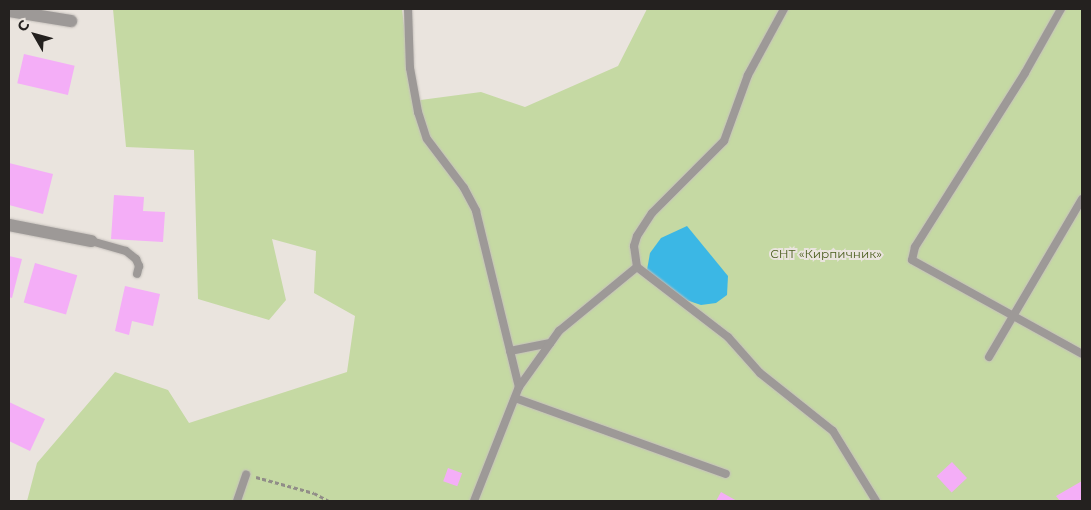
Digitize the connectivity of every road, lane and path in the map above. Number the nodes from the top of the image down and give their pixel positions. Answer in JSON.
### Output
{"nodes":[{"id":1,"x":408,"y":9,"type":"edge"},
{"id":2,"x":784,"y":9,"type":"edge"},
{"id":3,"x":1061,"y":9,"type":"edge"},
{"id":4,"x":9,"y":11,"type":"edge"},
{"id":5,"x":71,"y":21,"type":"dead end"},
{"id":6,"x":1082,"y":199,"type":"edge"},
{"id":7,"x":9,"y":225,"type":"edge"},
{"id":8,"x":91,"y":241,"type":"joint"},
{"id":9,"x":637,"y":267,"type":"junction"},
{"id":10,"x":137,"y":274,"type":"dead end"},
{"id":11,"x":1012,"y":317,"type":"junction"},
{"id":12,"x":550,"y":343,"type":"junction"},
{"id":13,"x":510,"y":351,"type":"junction"},
{"id":14,"x":1082,"y":354,"type":"edge"},
{"id":15,"x":989,"y":357,"type":"dead end"},
{"id":16,"x":519,"y":387,"type":"junction"},
{"id":17,"x":515,"y":398,"type":"junction"},
{"id":18,"x":726,"y":474,"type":"dead end"},
{"id":19,"x":246,"y":475,"type":"joint"},
{"id":20,"x":237,"y":501,"type":"edge"},
{"id":21,"x":329,"y":501,"type":"edge"},
{"id":22,"x":474,"y":501,"type":"edge"},
{"id":23,"x":876,"y":501,"type":"edge"}],
"edges":[{"from":1,"to":13,"type":"lane"},
{"from":2,"to":9,"type":"lane"},
{"from":3,"to":11,"type":"lane"},
{"from":4,"to":5,"type":"street"},
{"from":6,"to":11,"type":"lane"},
{"from":7,"to":8,"type":"street"},
{"from":8,"to":10,"type":"lane"},
{"from":9,"to":12,"type":"lane"},
{"from":9,"to":23,"type":"lane"},
{"from":11,"to":14,"type":"lane"},
{"from":11,"to":15,"type":"lane"},
{"from":12,"to":13,"type":"lane"},
{"from":12,"to":16,"type":"lane"},
{"from":13,"to":16,"type":"lane"},
{"from":16,"to":17,"type":"lane"},
{"from":17,"to":18,"type":"lane"},
{"from":17,"to":22,"type":"lane"},
{"from":19,"to":20,"type":"lane"},
{"from":19,"to":21,"type":"path"}]}
